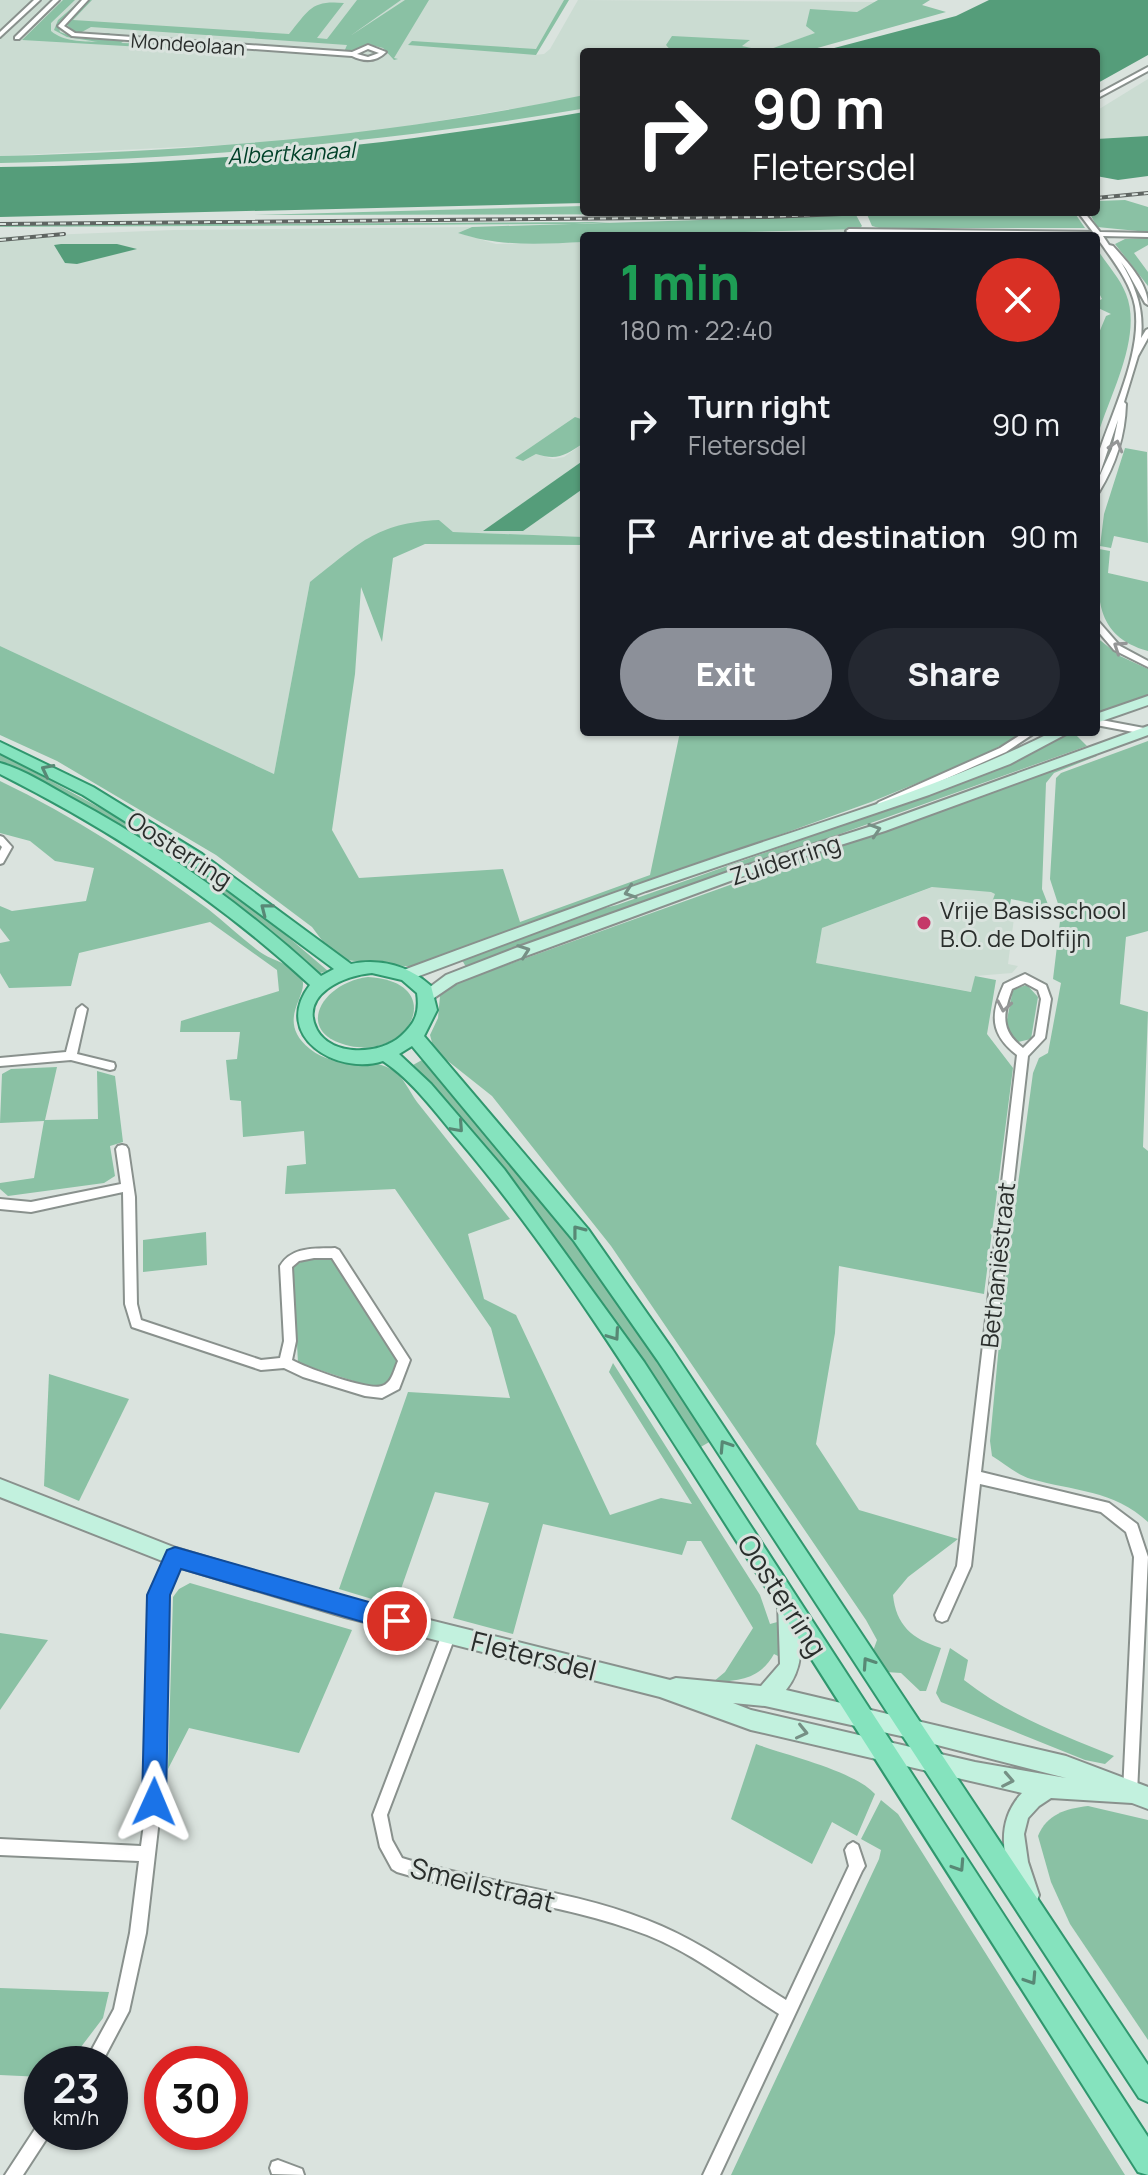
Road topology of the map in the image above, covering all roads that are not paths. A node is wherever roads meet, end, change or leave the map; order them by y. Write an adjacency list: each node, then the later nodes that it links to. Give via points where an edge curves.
1 (37, 0): 4 (street)
2 (56, 0): 5 (street)
3 (85, 0): 6 (street, Mondeolaan, via 61,26 69,33)
4 (0, 35)
5 (17, 38)
6 (353, 54): 7 (street); 7 (street, via 372,47 382,50)
7 (378, 57): 8 (street)
8 (393, 62)
9 (1148, 69): 10 (street)
10 (1100, 95)
11 (849, 231): 12 (street)
12 (1028, 232)
13 (1148, 235): 14 (street)
14 (1100, 236)
15 (1100, 238): 17 (street, via 1129,268)
16 (1100, 240): 18 (street)
17 (1148, 303): 18 (street)
18 (1138, 309): 19 (street); 21 (street)
19 (1148, 314)
20 (1148, 331): 21 (street)
21 (1133, 362): 22 (street)
22 (1122, 399): 23 (street); 24 (street, one-way to 22, via 1123,423)
23 (1100, 462)
24 (1100, 483)
25 (1100, 629): 26 (street, one-way to 25, via 1117,648)
26 (1147, 663)
27 (1148, 700): 28 (main road)
28 (1100, 719)
29 (1100, 722): 30 (street)
30 (1146, 730): 41 (main road, Zuiderring, one-way to 30, via 451,979 518,953)
31 (1025, 736): 35 (street)
32 (1055, 736): 35 (main road, Zuiderring, via 1005,761)
33 (0, 747): 38 (main road, Oosterring, one-way to 33, via 196,858 88,791)
34 (0, 768): 40 (main road, Oosterring, via 178,871)
35 (882, 804): 39 (main road, Zuiderring, one-way to 39)
36 (0, 839): 37 (street, via 7,847)
37 (0, 861)
38 (347, 970): 39 (main road, via 384,968); 40 (main road)
39 (406, 975): 41 (main road)
40 (320, 985): 44 (main road, via 305,1012 315,1039 345,1055)
41 (426, 996): 43 (main road, via 429,1013)
42 (82, 1009): 46 (street)
43 (415, 1037): 44 (main road); 62 (main road, Oosterring, one-way to 43, via 581,1235)
44 (385, 1054): 56 (main road, Oosterring, one-way to 56, via 404,1066 471,1141 552,1247)
45 (1023, 1054): 45 (street, Bethaniëstraat, one-way to 45, via 1040,1038 1046,999 1026,973 1008,987 1000,1030 1004,1041); 53 (street, Bethaniëstraat)
46 (71, 1056): 47 (street); 48 (street)
47 (0, 1062)
48 (110, 1066)
49 (122, 1149): 50 (street)
50 (127, 1187): 51 (street, via 31,1207); 52 (street, via 136,1323 261,1365)
51 (0, 1204)
52 (285, 1363): 52 (street, via 375,1393 387,1391 401,1377 401,1353 335,1253 300,1255 286,1266 290,1341)
53 (976, 1477): 57 (street, Bethaniëstraat, via 964,1566); 66 (street, via 1104,1507 1132,1528 1141,1557)
54 (0, 1488): 55 (main road, Fletersdel)
55 (175, 1557): 58 (main road, Fletersdel); 69 (street, via 158,1595 154,1802)
56 (788, 1602): 60 (main road, via 792,1666); 61 (main road, Oosterring)
57 (942, 1615)
58 (449, 1634): 59 (main road, Fletersdel); 71 (street, Smeilstraat, via 380,1815 385,1842 397,1864 649,1928)
59 (660, 1687): 60 (main road, Fletersdel); 63 (main road, Fletersdel, one-way to 63, via 751,1720)
60 (765, 1696): 61 (main road, Fletersdel)
61 (863, 1719): 62 (main road, Fletersdel); 63 (main road, Oosterring)
62 (910, 1728): 64 (main road, Oosterring); 66 (main road, Fletersdel, via 1066,1767)
63 (887, 1753): 64 (main road, Fletersdel); 75 (main road, Oosterring, one-way to 75)
64 (932, 1762): 65 (main road, Fletersdel, one-way to 65); 70 (main road, Oosterring)
65 (1048, 1787): 66 (main road, Fletersdel); 70 (main road, via 1012,1824 1011,1838)
66 (1139, 1796)
67 (0, 1847): 69 (street)
68 (853, 1850): 71 (street, via 857,1866)
69 (147, 1854): 72 (street, via 138,1933 121,2011)
70 (1036, 1919): 73 (main road, Oosterring)
71 (789, 2011): 79 (street)
72 (102, 2046)
73 (1148, 2089)
74 (30, 2150): 77 (street)
75 (1148, 2162)
76 (278, 2168): 78 (street)
77 (13, 2175)
78 (296, 2175)
79 (711, 2175)

